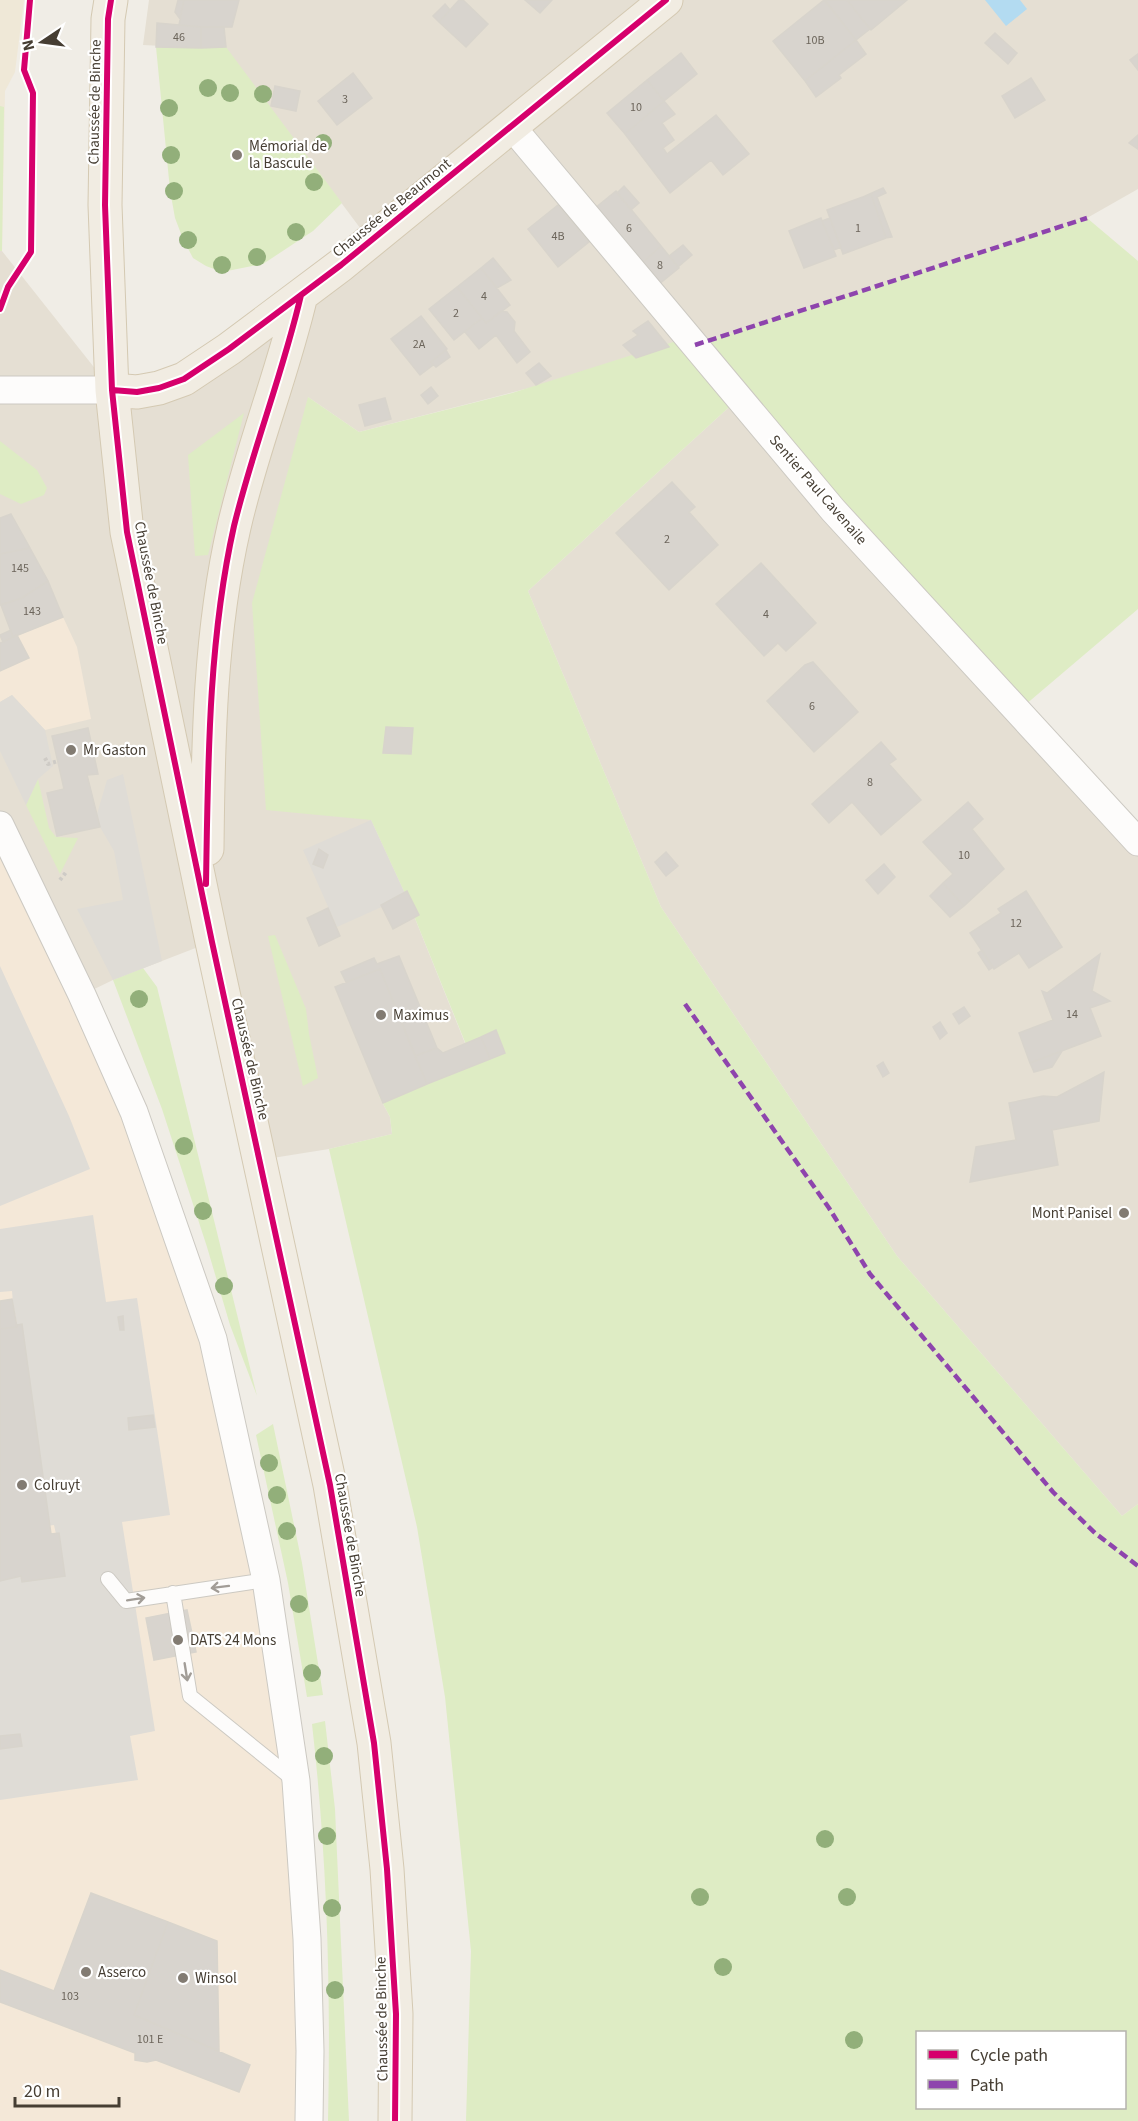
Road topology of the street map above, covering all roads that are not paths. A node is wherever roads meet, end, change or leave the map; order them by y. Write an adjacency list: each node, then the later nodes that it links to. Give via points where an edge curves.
1 (111, 0): 6 (main road, Chaussée de Binche, via 105,205)
2 (666, 0): 3 (main road, Chaussée de Beaumont)
3 (512, 127): 4 (main road, Chaussée de Beaumont); 8 (street, Sentier Paul Cavenaile, via 832,510)
4 (301, 295): 6 (main road, Chaussée de Beaumont, via 184,380 137,392); 9 (main road, via 244,489 228,560 216,642 208,754)
5 (0, 390): 6 (street)
6 (112, 390): 9 (main road, Chaussée de Binche, via 127,532)
7 (0, 825): 11 (street, via 134,1112 213,1339)
8 (1138, 842)
9 (206, 914): 15 (main road, Chaussée de Binche, via 330,1485 374,1743 395,1992)
10 (108, 1579): 12 (lane, one-way to 12, via 126,1601)
11 (266, 1580): 12 (lane, one-way to 12); 13 (street)
12 (173, 1593): 13 (lane, one-way to 13, via 190,1695)
13 (296, 1781): 14 (street, via 307,1939)
14 (309, 2121)
15 (395, 2121)

